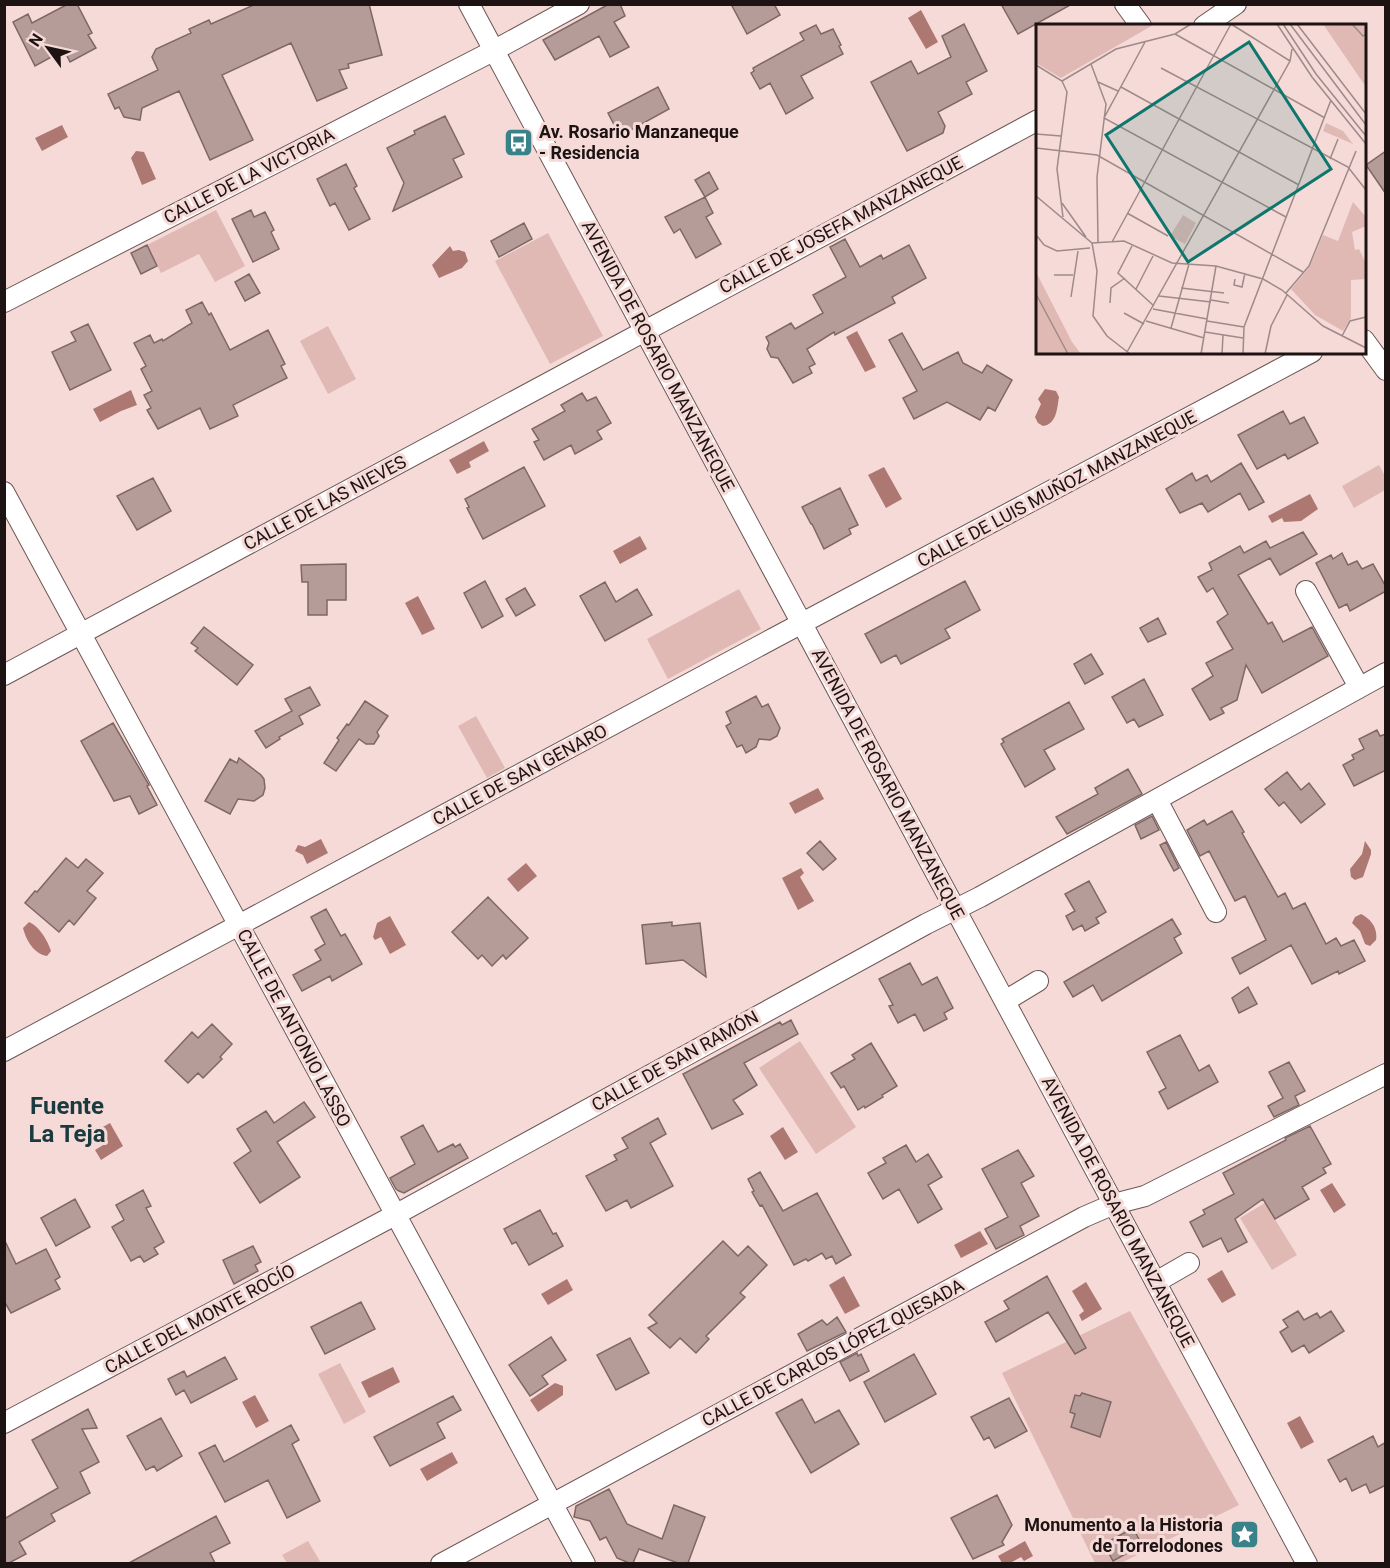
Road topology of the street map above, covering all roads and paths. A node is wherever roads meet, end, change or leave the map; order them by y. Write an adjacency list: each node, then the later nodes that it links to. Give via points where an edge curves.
1 (469, 4): 7 (street, AVENIDA DE ROSARIO MANZANEQUE)
2 (579, 4): 7 (street, CALLE DE LA VICTORIA)
3 (1125, 4): 5 (street)
4 (1236, 4): 6 (street)
5 (1140, 24)
6 (1207, 24)
7 (493, 51): 9 (street, CALLE DE LA VICTORIA); 10 (street, AVENIDA DE ROSARIO MANZANEQUE)
8 (1036, 121): 10 (street, CALLE DE JOSEFA MANZANEQUE)
9 (4, 302)
10 (644, 330): 16 (street, AVENIDA DE ROSARIO MANZANEQUE); 17 (street, CALLE DE LAS NIEVES)
11 (1366, 341): 13 (street)
12 (1308, 354): 16 (street, CALLE DE LUIS MUÑOZ MANZANEQUE)
13 (1386, 370)
14 (4, 492): 17 (street, CALLE DE ANTONIO LASSO)
15 (1306, 591): 20 (street)
16 (802, 625): 22 (street, AVENIDA DE ROSARIO MANZANEQUE); 24 (street, CALLE DE SAN GENARO)
17 (81, 634): 19 (street, CALLE DE LAS NIEVES); 24 (street, CALLE DE ANTONIO LASSO)
18 (1386, 673): 20 (street, CALLE DE SAN RAMÓN)
19 (4, 675)
20 (1359, 687): 21 (street, CALLE DE SAN RAMÓN)
21 (1156, 800): 22 (street, CALLE DE SAN RAMÓN); 23 (street)
22 (955, 910): 26 (street, AVENIDA DE ROSARIO MANZANEQUE); 30 (street, CALLE DE SAN RAMÓN)
23 (1216, 912)
24 (239, 926): 27 (street, CALLE DE SAN GENARO); 30 (street, CALLE DE ANTONIO LASSO)
25 (1038, 981): 26 (street)
26 (1005, 1002): 29 (street, AVENIDA DE ROSARIO MANZANEQUE)
27 (4, 1051)
28 (1386, 1074): 29 (street, CALLE DE CARLOS LÓPEZ QUESADA, via 1145,1196)
29 (1114, 1204): 32 (street, AVENIDA DE ROSARIO MANZANEQUE); 34 (street, CALLE DE CARLOS LÓPEZ QUESADA)
30 (395, 1215): 33 (street, CALLE DEL MONTE ROCÍO); 34 (street, CALLE DE ANTONIO LASSO)
31 (1188, 1263): 32 (street)
32 (1156, 1282): 37 (street, AVENIDA DE ROSARIO MANZANEQUE)
33 (4, 1423)
34 (553, 1504): 35 (street, CALLE DE CARLOS LÓPEZ QUESADA); 36 (street, CALLE DE ANTONIO LASSO)
35 (441, 1563)
36 (585, 1563)
37 (1307, 1563)

